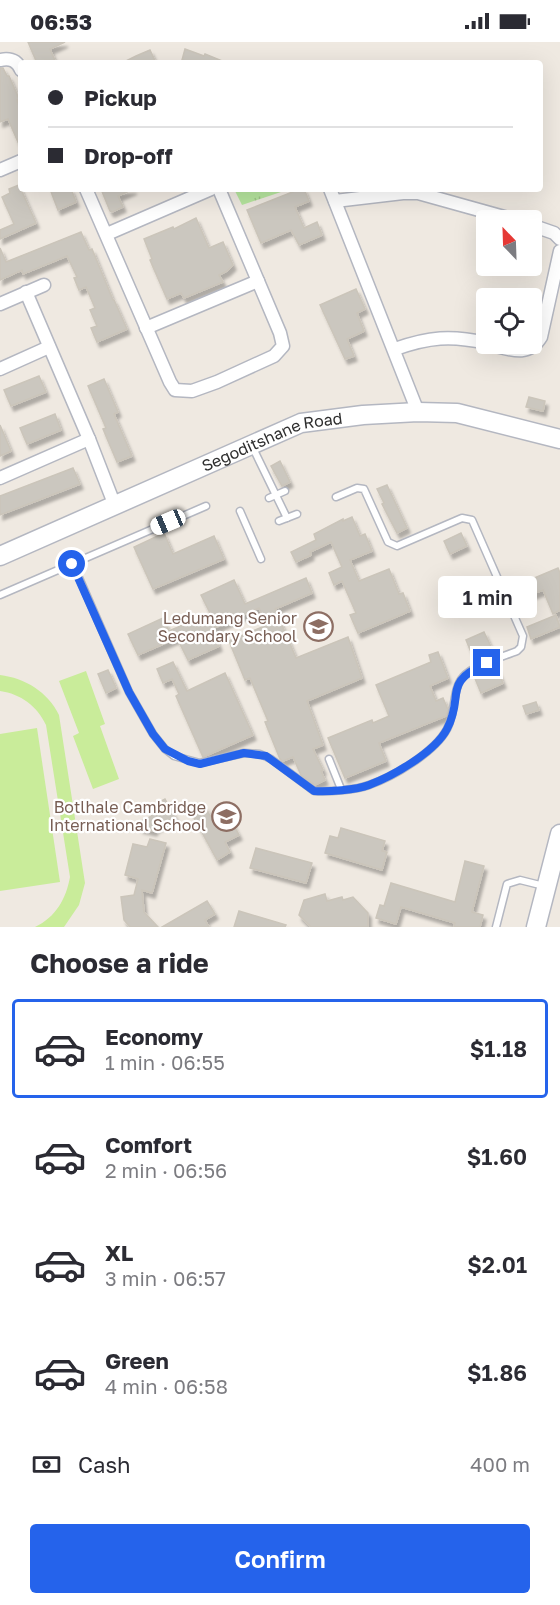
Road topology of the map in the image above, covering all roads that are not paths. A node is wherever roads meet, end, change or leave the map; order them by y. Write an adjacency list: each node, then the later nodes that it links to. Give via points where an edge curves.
1 (0, 60): 2 (street)
2 (18, 63)
3 (18, 162): 4 (street)
4 (0, 170)
5 (87, 192): 12 (street)
6 (204, 192): 12 (street)
7 (220, 192): 15 (street)
8 (331, 192): 9 (street)
9 (335, 201): 10 (street, via 418,193); 23 (street)
10 (479, 210)
11 (542, 229): 13 (street)
12 (107, 234): 19 (street)
13 (560, 239)
14 (560, 251): 20 (street)
15 (258, 280): 19 (street); 19 (street, via 280,333 281,350 217,382 192,391 175,390)
16 (44, 285): 17 (street)
17 (26, 292): 18 (street); 22 (street)
18 (0, 304)
19 (146, 328)
20 (542, 328)
21 (476, 341): 23 (street, via 431,339)
22 (49, 347): 24 (street); 26 (street)
23 (395, 349): 25 (street)
24 (0, 369)
25 (418, 412): 27 (street, Segoditshane Road, via 469,414); 28 (street, Segoditshane Road, via 301,423)
26 (88, 439): 29 (street); 34 (street)
27 (560, 439)
28 (252, 445): 31 (lane); 34 (street, Segoditshane Road)
29 (0, 478)
30 (285, 491): 31 (lane)
31 (277, 495): 33 (lane); 38 (lane)
32 (336, 497): 45 (lane, via 364,489 388,542 397,546 462,518 472,520 523,636 517,651 462,678 447,729 427,753 367,786)
33 (269, 498)
34 (115, 506): 40 (street, Segoditshane Road)
35 (206, 506): 42 (lane)
36 (240, 511): 41 (lane)
37 (297, 514): 38 (lane)
38 (287, 518): 39 (lane)
39 (279, 521)
40 (0, 556)
41 (261, 559)
42 (72, 564): 43 (lane); 45 (lane, via 129,692 165,749 200,764 244,753 260,754 314,791)
43 (0, 595)
44 (329, 759): 45 (lane)
45 (342, 789)
46 (560, 834): 47 (street)
47 (546, 887): 48 (lane, via 520,880 507,884); 49 (street)
48 (495, 927)
49 (536, 927)

